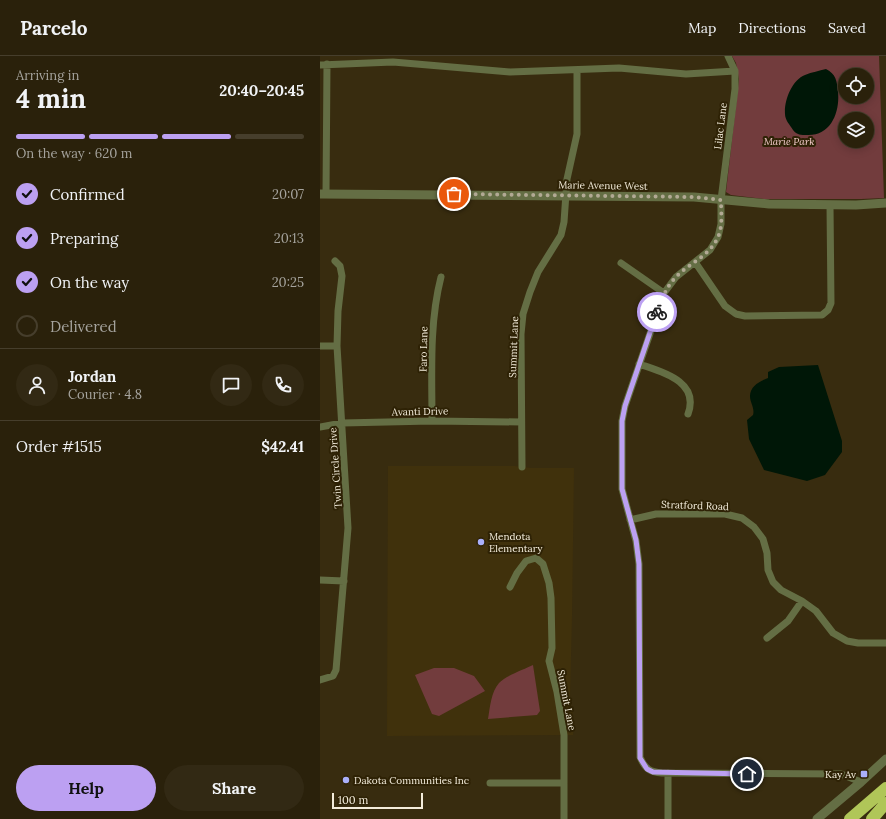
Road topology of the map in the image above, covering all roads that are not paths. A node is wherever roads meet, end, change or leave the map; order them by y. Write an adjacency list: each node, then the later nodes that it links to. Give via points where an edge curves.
1 (728, 56): 4 (street, Lilac Lane)
2 (323, 65): 3 (street, via 393,62 510,72); 5 (street)
3 (578, 70): 4 (street, via 619,68 686,74); 6 (street, Summit Lane, via 577,134)
4 (735, 71): 7 (street, Lilac Lane)
5 (323, 194): 6 (street, Marie Avenue West)
6 (566, 195): 7 (street, Marie Avenue West, via 694,197); 21 (street, Summit Lane, via 561,235 538,272 523,314)
7 (721, 200): 9 (street, Marie Avenue West); 11 (street, Lilac Lane, via 718,237 710,250)
8 (886, 203): 9 (street, Marie Avenue West)
9 (830, 206): 11 (street, via 831,303 822,315 736,314 725,306)
10 (335, 261): 16 (street, Twin Circle Drive, via 340,266 342,276)
11 (695, 262): 14 (street, Lilac Lane, via 676,276)
12 (621, 263): 14 (street)
13 (441, 277): 19 (street, Faro Lane, via 432,325)
14 (664, 293): 17 (street, Lilac Lane)
15 (320, 346): 16 (street)
16 (337, 346): 20 (street, Twin Circle Drive)
17 (639, 364): 18 (street, via 669,374 682,383 689,393 691,406); 24 (street, Lilac Lane, via 622,421 622,489)
18 (688, 414)
19 (432, 421): 20 (street, Avanti Drive); 21 (street, Avanti Drive)
20 (342, 422): 22 (street, Avanti Drive); 26 (street, Twin Circle Drive, via 348,528)
21 (522, 422): 23 (street, Summit Lane)
22 (320, 427)
23 (522, 468)
24 (630, 520): 28 (street, Stratford Road, via 656,514 725,514 742,518 754,527 763,539 768,570 773,582 781,590); 33 (street, Lilac Lane, via 639,564 640,758 647,769)
25 (320, 580): 26 (street)
26 (344, 581): 31 (street, Twin Circle Drive, via 336,670 333,676)
27 (510, 587): 36 (street, Summit Lane, via 526,561 536,558 543,564 552,598 552,648 549,661 558,692 564,734)
28 (802, 601): 29 (street, via 788,621); 30 (street, Stratford Road, via 816,611 833,633 847,641)
29 (767, 638)
30 (886, 643)
31 (320, 680)
32 (886, 759): 34 (street)
33 (668, 773): 34 (street, Lilac Lane, via 841,774); 40 (street)
34 (861, 782): 41 (street)
35 (490, 783): 36 (street)
36 (564, 783): 39 (street, Summit Lane)
37 (886, 788): 42 (highway)
38 (886, 803): 43 (highway)
39 (564, 819)
40 (668, 819)
41 (816, 819)
42 (850, 819)
43 (872, 819)

